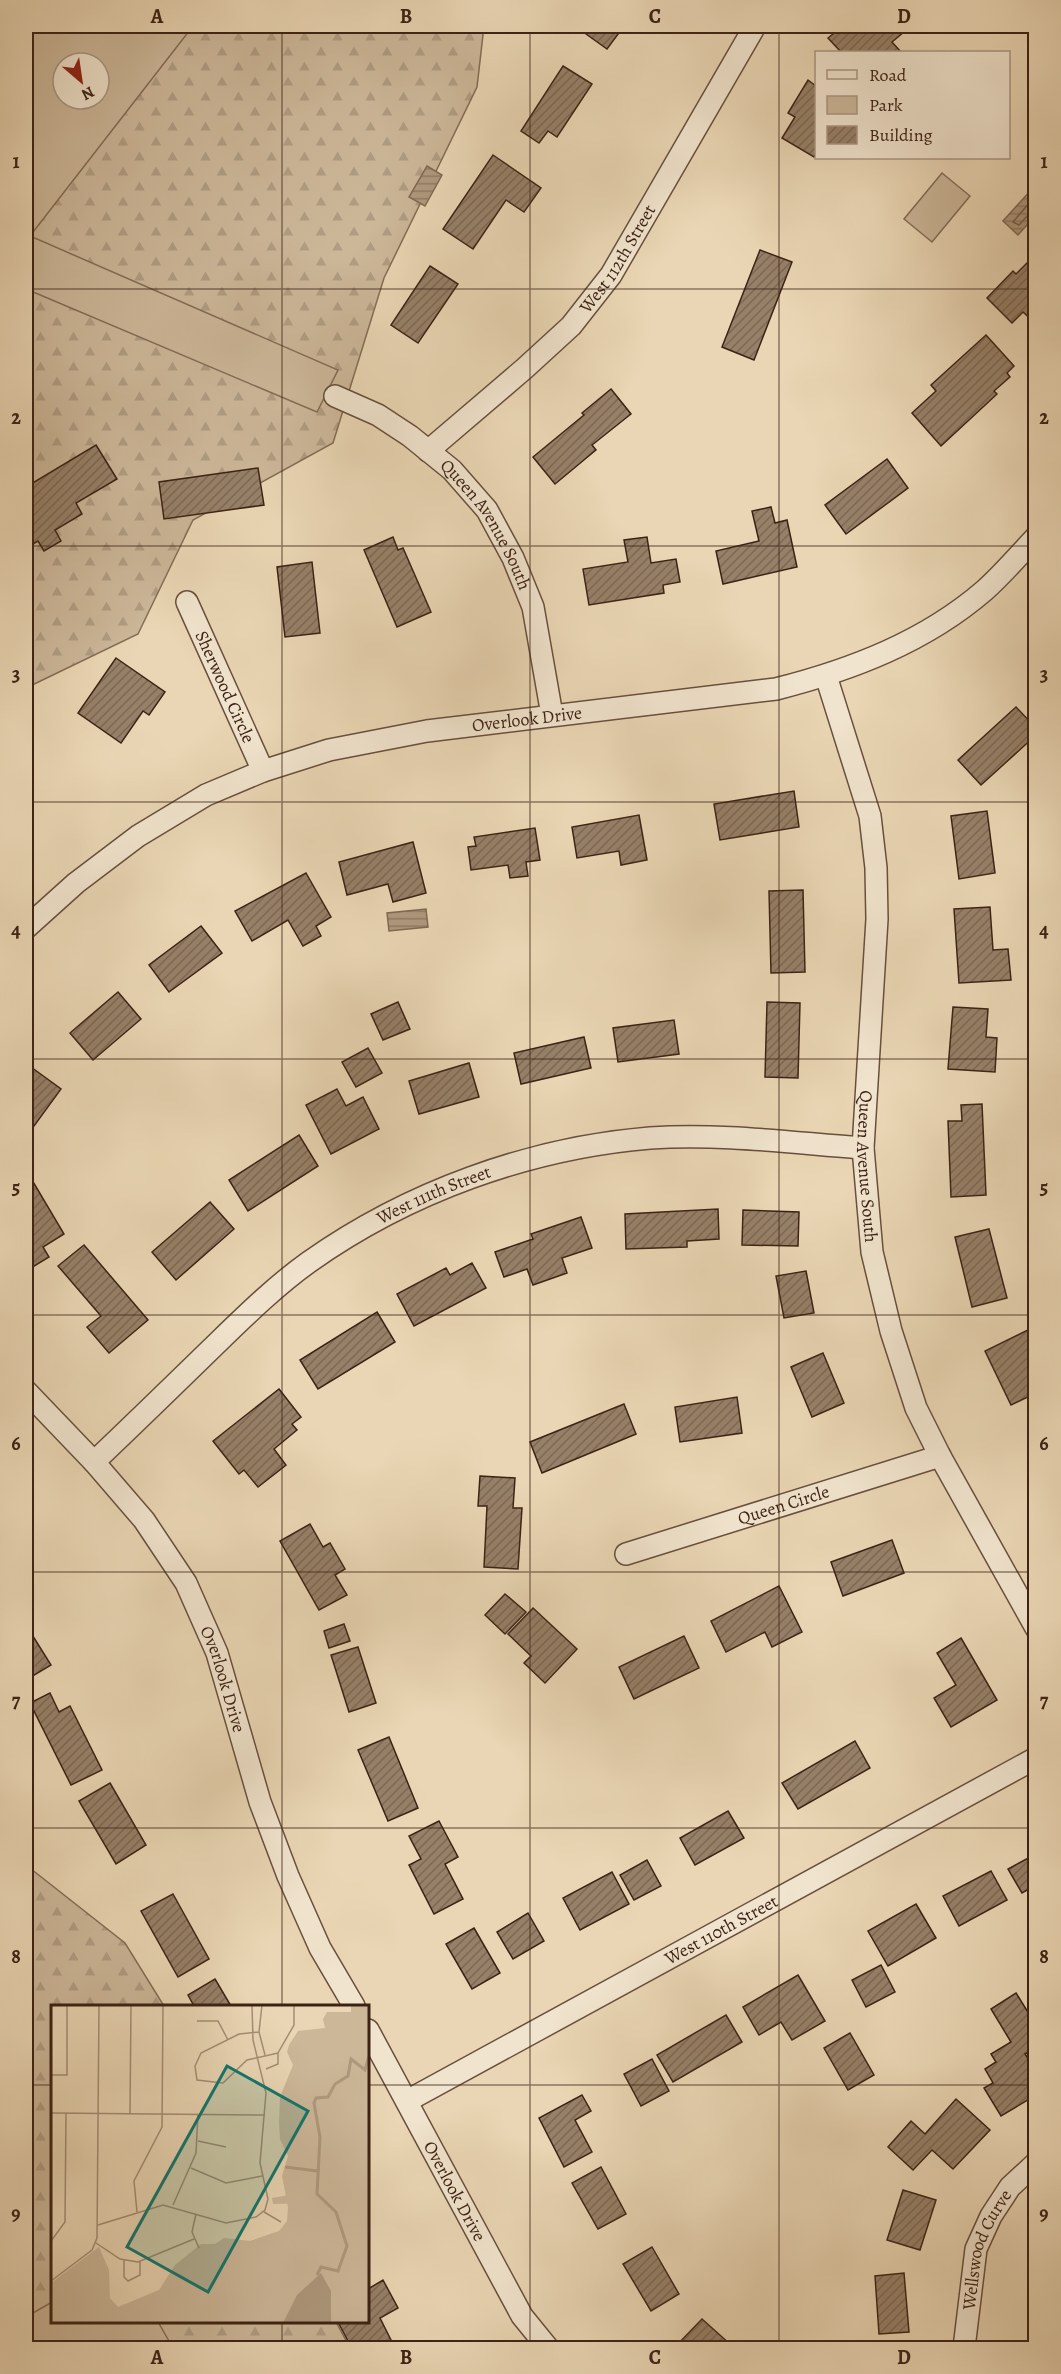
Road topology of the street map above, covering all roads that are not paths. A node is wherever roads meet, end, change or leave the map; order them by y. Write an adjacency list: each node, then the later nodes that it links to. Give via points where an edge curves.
1 (755, 26): 3 (street, West 112th Street, via 611,275 571,326)
2 (335, 396): 3 (street, Queen Avenue South, via 378,415)
3 (428, 451): 7 (street, Queen Avenue South, via 452,470 486,510 513,558 533,607)
4 (1035, 537): 6 (street, Overlook Drive, via 985,590 932,628 874,658)
5 (187, 602): 8 (street, Sherwood Circle)
6 (825, 676): 7 (street, Overlook Drive, via 776,689); 10 (street, Queen Avenue South, via 870,816 876,868 877,919)
7 (552, 715): 8 (street, Overlook Drive, via 394,737 329,750)
8 (263, 771): 9 (street, Overlook Drive, via 206,795 138,836 76,883)
9 (26, 928)
10 (863, 1148): 12 (street, Queen Avenue South, via 873,1252 891,1331 916,1408); 13 (street, West 111th Street, via 726,1137 651,1138 573,1149 498,1168 427,1195 366,1225 308,1262 255,1306)
11 (26, 1391): 13 (street, Overlook Drive)
12 (940, 1456): 14 (street, Queen Circle); 15 (street, Queen Avenue South)
13 (94, 1462): 17 (street, Overlook Drive, via 144,1520 186,1583 217,1653 260,1802 288,1876 320,1948)
14 (626, 1554)
15 (1035, 1628)
16 (1035, 1758): 19 (street, West 110th Street)
17 (353, 2005)
18 (369, 2032): 19 (street, Overlook Drive)
19 (407, 2102): 21 (street, Overlook Drive, via 522,2316)
20 (1035, 2163): 22 (street, Wellswood Curve, via 1010,2187 976,2249)
21 (548, 2349)
22 (964, 2349)

